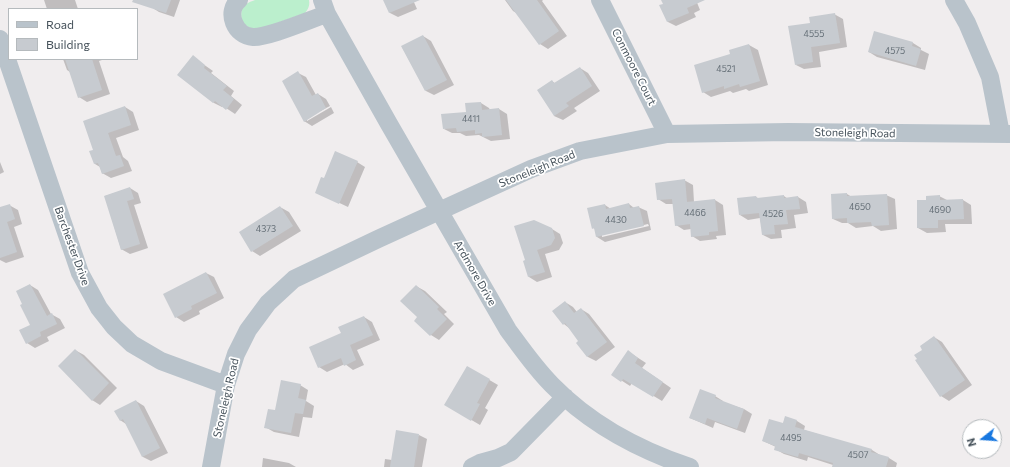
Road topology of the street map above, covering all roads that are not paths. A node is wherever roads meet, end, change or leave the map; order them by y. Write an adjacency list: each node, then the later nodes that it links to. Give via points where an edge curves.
1 (239, 0): 4 (street, Ardmore Drive, via 235,3 232,15 236,27 243,34 253,37 266,35)
2 (600, 0): 6 (street, Conmoore Court)
3 (954, 0): 7 (street, via 967,23 990,77)
4 (325, 7): 8 (street, Ardmore Drive)
5 (0, 39): 9 (street, Barchester Drive, via 80,273 99,308 132,344 161,362)
6 (667, 134): 7 (street, Stoneleigh Road); 8 (street, Stoneleigh Road, via 580,151)
7 (1005, 134)
8 (440, 211): 9 (street, Stoneleigh Road, via 294,279 268,303 248,330 236,354); 10 (street, Ardmore Drive, via 508,330 537,369)
9 (226, 385): 12 (street, Stoneleigh Road)
10 (565, 397): 11 (street); 14 (street, Ardmore Drive, via 601,426 623,439)
11 (510, 460): 13 (street, via 498,458 480,462)
12 (211, 467)
13 (472, 467)
14 (690, 467)

